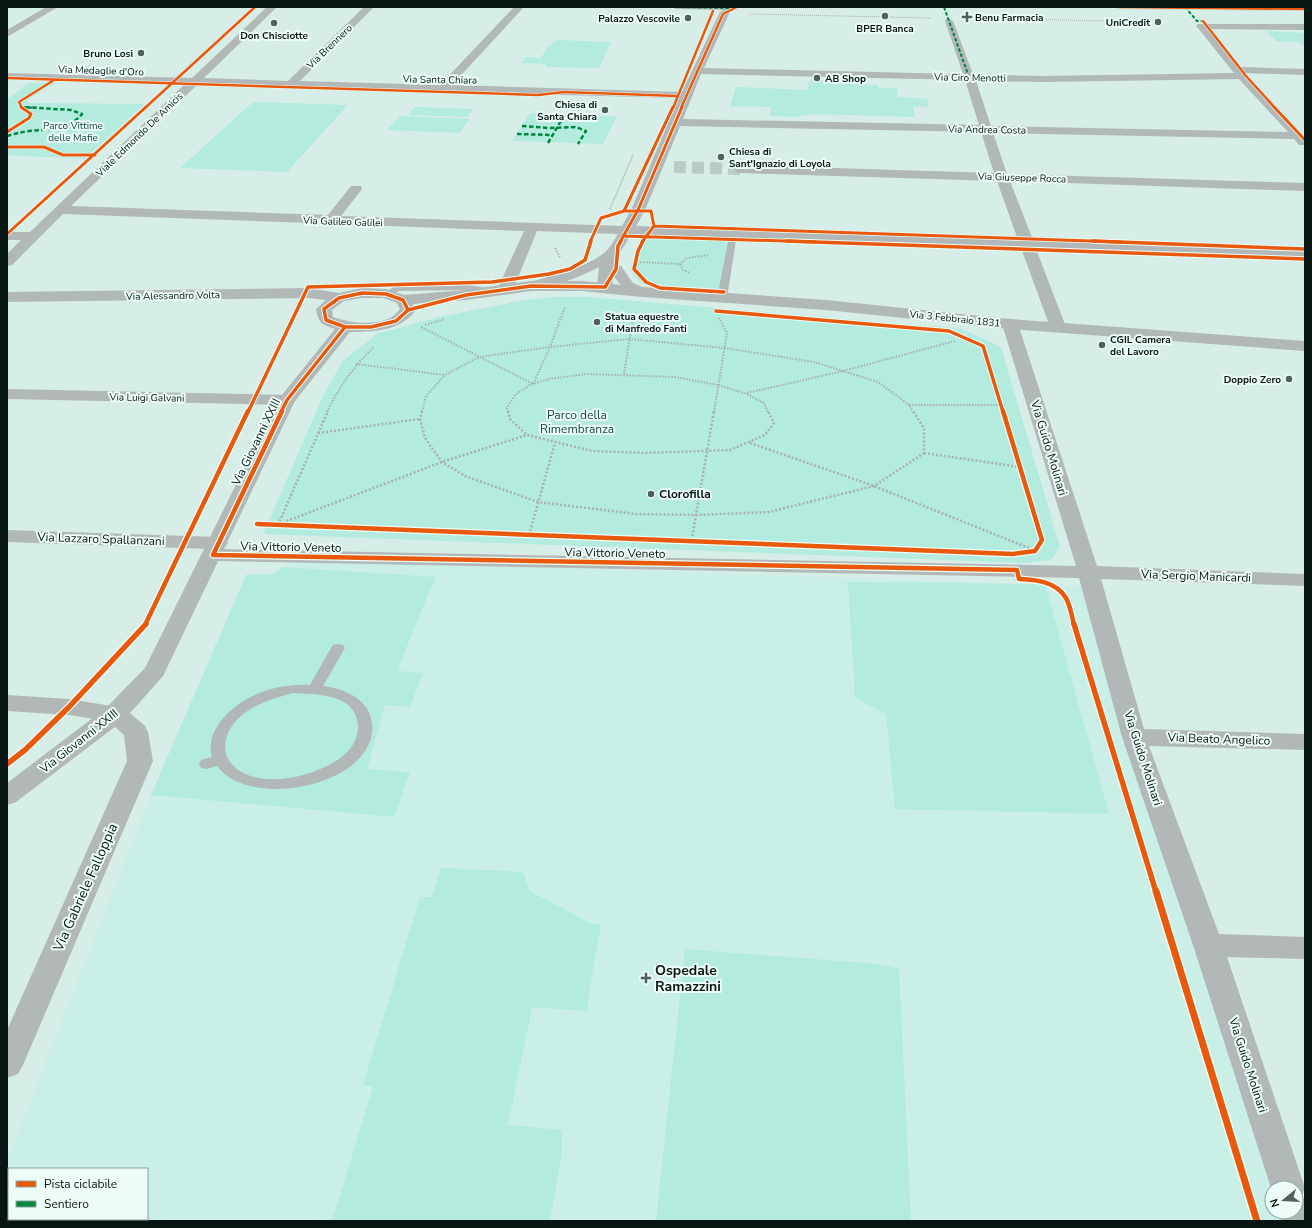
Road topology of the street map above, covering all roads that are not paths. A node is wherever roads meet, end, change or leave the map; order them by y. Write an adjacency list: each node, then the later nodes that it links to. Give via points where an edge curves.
1 (53, 7): 15 (street)
2 (272, 7): 21 (street, Viale Edmondo De Amicis)
3 (369, 7): 22 (street, Via Brennero)
4 (519, 7): 23 (street)
5 (676, 7): 6 (street)
6 (709, 7): 11 (street, via 713,8 713,11)
7 (944, 7): 20 (street)
8 (1119, 7): 9 (street)
9 (1186, 8): 10 (street); 13 (street)
10 (1261, 8): 12 (street)
11 (732, 9): 16 (street)
12 (1305, 9)
13 (1200, 22): 14 (street); 18 (street)
14 (1305, 27)
15 (7, 34)
16 (698, 71): 20 (street, Via Ciro Menotti); 24 (street)
17 (1305, 72): 18 (street, Via Ciro Menotti)
18 (1240, 73): 20 (street, Via Ciro Menotti, via 1042,79); 27 (street)
19 (7, 76): 21 (street, Via Medaglie d'Oro)
20 (969, 77): 26 (street)
21 (194, 82): 22 (street, Via Santa Chiara); 32 (street, Viale Edmondo De Amicis)
22 (290, 85): 23 (street, Via Santa Chiara)
23 (443, 88): 24 (street, Via Santa Chiara)
24 (686, 95): 25 (street)
25 (676, 122): 26 (street, Via Andrea Costa); 35 (street, via 662,167)
26 (985, 129): 27 (street, Via Andrea Costa); 29 (street)
27 (1300, 137)
28 (740, 169): 29 (street, Via Giuseppe Rocca)
29 (1002, 177): 30 (street, Via Giuseppe Rocca); 39 (street)
30 (1305, 187)
31 (356, 189): 33 (street)
32 (60, 210): 33 (street, Via Galileo Galilei); 38 (street, Viale Edmondo De Amicis)
33 (331, 220): 34 (street, Via Galileo Galilei)
34 (532, 228): 35 (street, Via Galileo Galilei); 45 (street)
35 (626, 231): 36 (street, Via Galileo Galilei); 41 (street)
36 (733, 234): 39 (street, Via Galileo Galilei); 50 (lane)
37 (7, 236): 38 (street)
38 (33, 236): 42 (street, Viale Edmondo De Amicis)
39 (1028, 244): 40 (street, Via Galileo Galilei); 54 (street)
40 (1305, 254)
41 (614, 257): 43 (street, via 577,273); 44 (street); 46 (street, via 628,286)
42 (7, 262)
43 (531, 286): 44 (street); 45 (street)
44 (605, 287): 46 (street, Via 3 Febbraio 1831)
45 (498, 291): 47 (lane, via 463,287 398,288); 51 (street)
46 (642, 292): 50 (street, Via 3 Febbraio 1831)
47 (386, 294): 49 (street, via 362,294); 51 (street)
48 (7, 297): 49 (street, Via Alessandro Volta, via 308,293)
49 (339, 298): 53 (street, via 324,309 326,320)
50 (722, 298): 52 (street, Via 3 Febbraio 1831, via 826,305)
51 (405, 305): 53 (street, via 396,321 371,327)
52 (1010, 324): 54 (street, Via 3 Febbraio 1831); 60 (street, Via Guido Molinari)
53 (344, 327): 57 (street, Via Giovanni XXIII)
54 (1058, 327): 55 (street, Via 3 Febbraio 1831)
55 (1305, 346)
56 (7, 394): 57 (street, Via Luigi Galvani)
57 (287, 400): 59 (street, Via Giovanni XXIII)
58 (7, 536): 59 (street, Via Lazzaro Spallanzani)
59 (216, 549): 60 (street, Via Vittorio Veneto, via 688,564); 65 (street, Via Giovanni XXIII, via 155,671)
60 (1088, 572): 61 (street, Via Sergio Manicardi); 66 (street, Via Guido Molinari)
61 (1305, 580)
62 (338, 648): 63 (lane)
63 (315, 689): 68 (lane, via 293,689 272,694 252,702 235,713 224,727 218,741); 68 (lane, via 336,693 354,702 364,715 366,731 360,748 344,763 322,776 296,783 270,784 246,780 228,770)
64 (7, 703): 65 (street, via 70,707)
65 (115, 714): 70 (street, Via Giovanni XXIII); 73 (street, Via Gabriele Falloppia, via 136,732 140,761)
66 (1134, 737): 67 (street, Via Beato Angelico); 71 (street, Via Guido Molinari)
67 (1305, 742)
68 (221, 759): 69 (lane)
69 (206, 764)
70 (7, 796)
71 (1208, 945): 72 (street); 74 (street, Via Guido Molinari)
72 (1305, 948)
73 (7, 1065)
74 (1285, 1180)

